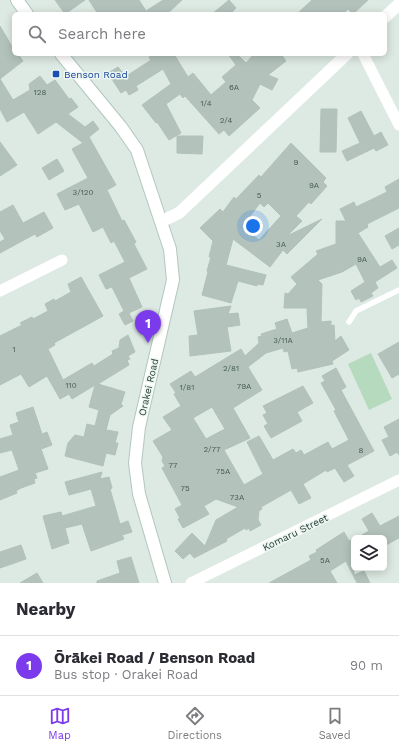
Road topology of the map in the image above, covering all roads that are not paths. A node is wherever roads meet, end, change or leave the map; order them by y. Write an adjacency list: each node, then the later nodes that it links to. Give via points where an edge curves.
1 (17, 0): 3 (main road)
2 (399, 4): 4 (main road)
3 (26, 12)
4 (387, 16)
5 (63, 56): 9 (main road, Orakei Road, via 137,150)
6 (345, 56): 9 (main road, via 179,213)
7 (364, 56): 8 (street)
8 (399, 125)
9 (162, 221): 15 (main road, Orakei Road, via 170,249 174,280 139,427 135,463 139,494)
10 (62, 260): 12 (street)
11 (399, 290): 13 (lane, via 356,311)
12 (0, 291)
13 (349, 322)
14 (399, 480): 16 (street, Komaru Street)
15 (165, 583)
16 (191, 583)

